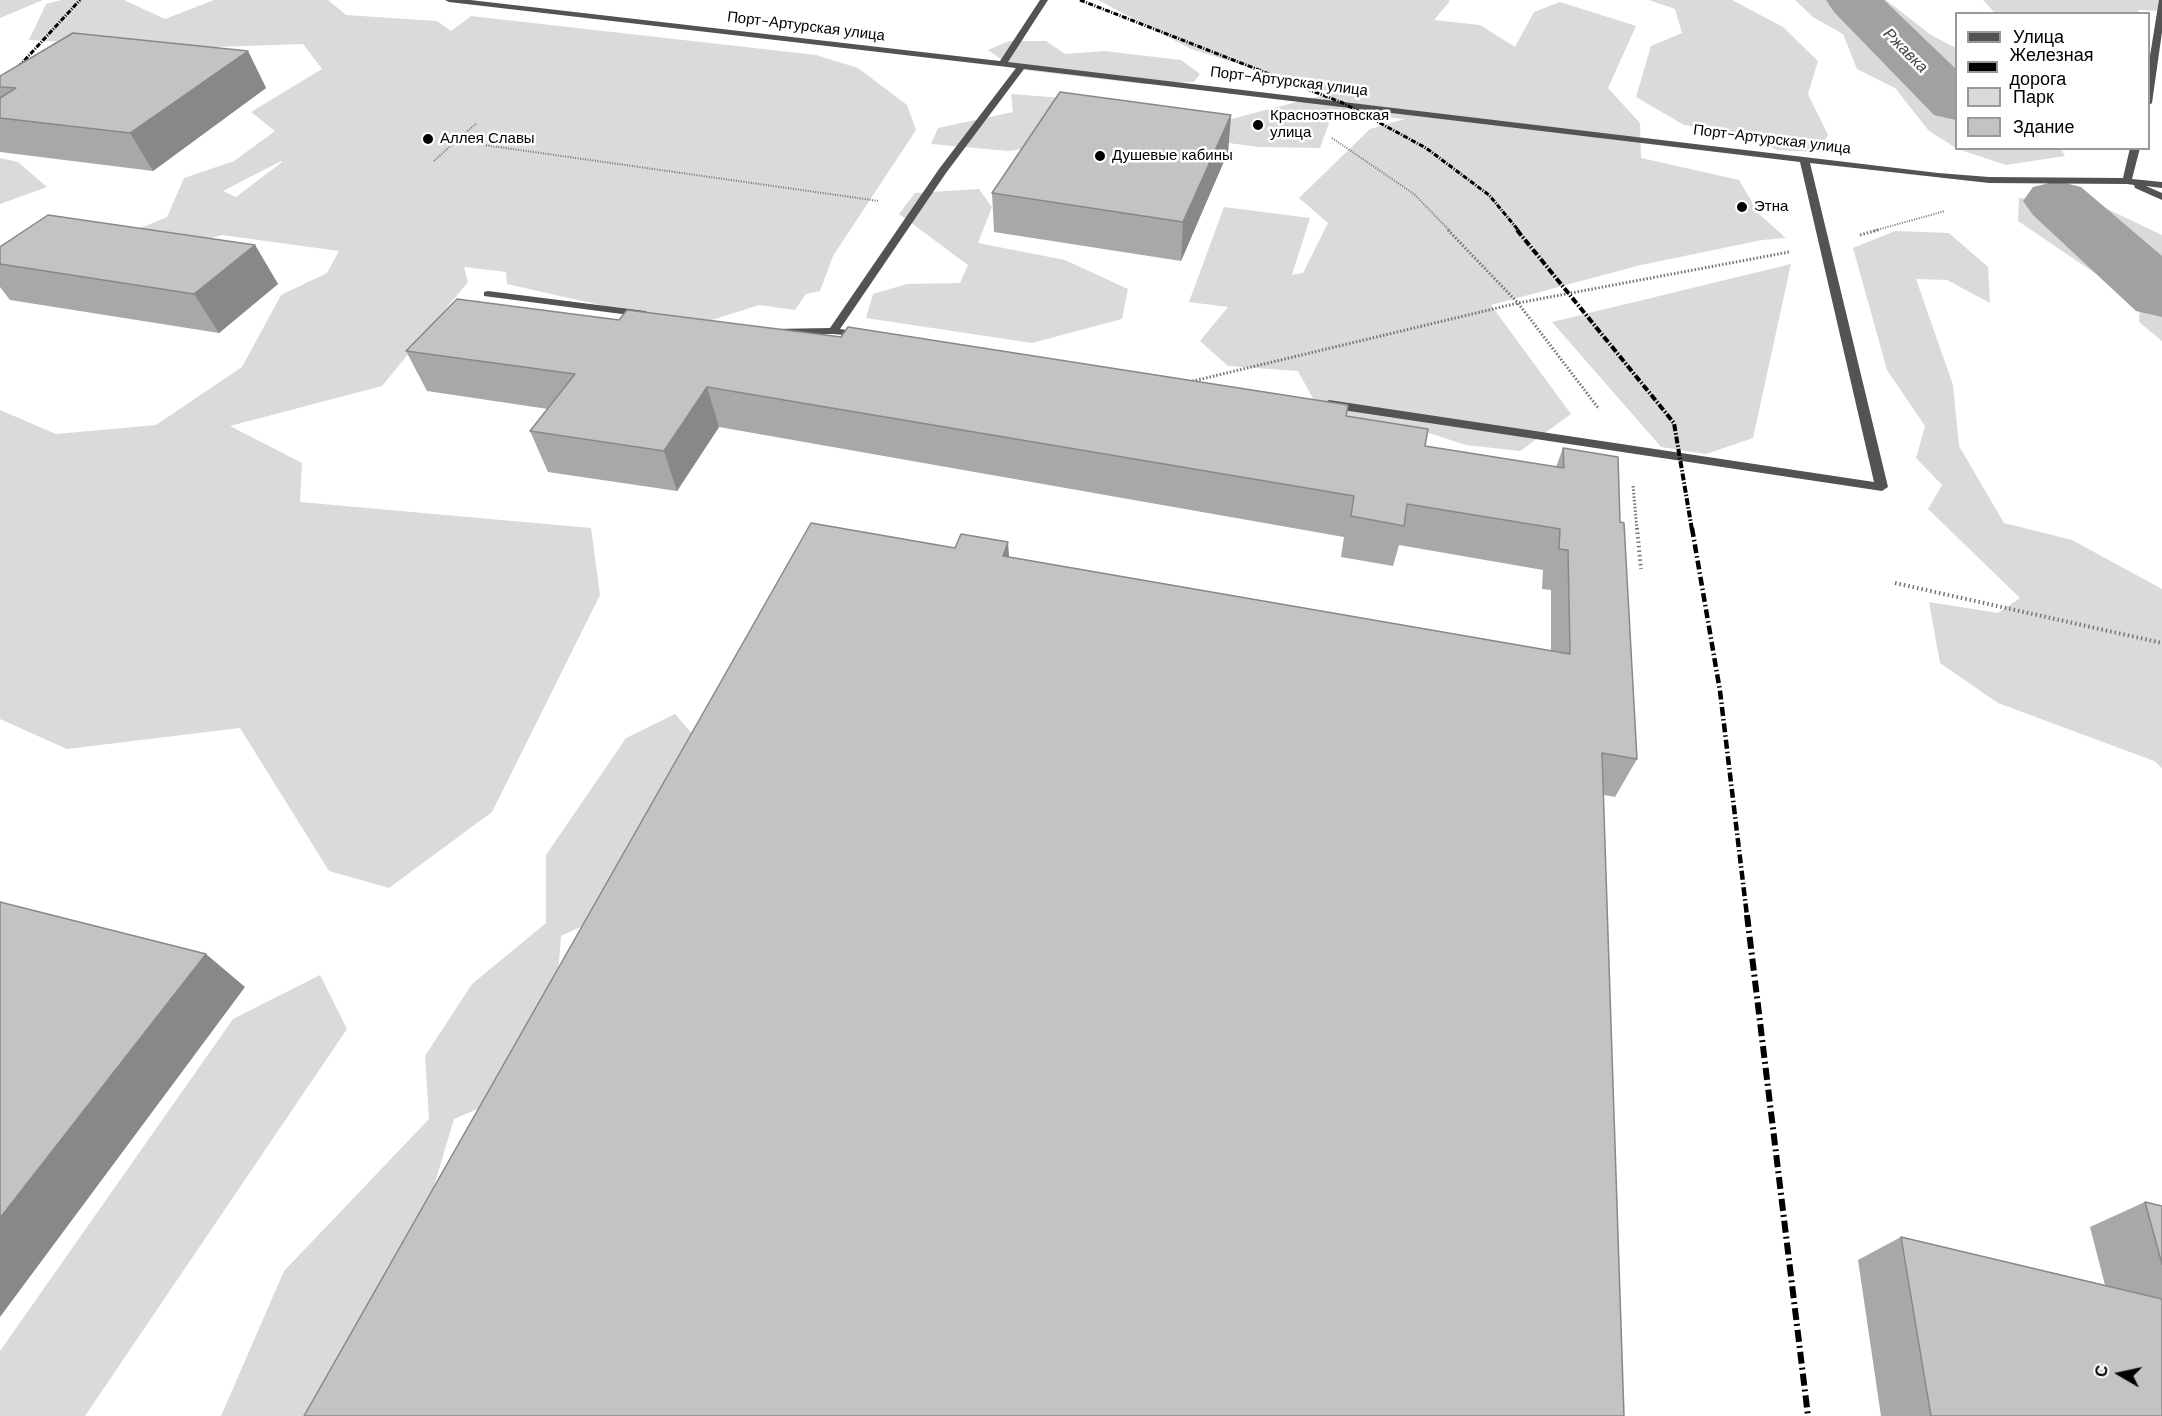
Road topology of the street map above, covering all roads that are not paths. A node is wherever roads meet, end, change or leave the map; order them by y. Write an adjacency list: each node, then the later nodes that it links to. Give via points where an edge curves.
1 (449, 0): 5 (street, Порт-Артурская улица)
2 (1044, 0): 5 (street)
3 (2162, 2): 4 (street)
4 (2161, 14): 8 (street)
5 (1002, 64): 6 (street, Порт-Артурская улица)
6 (1021, 67): 10 (street, Порт-Артурская улица); 17 (street, via 942,171)
7 (2162, 97): 8 (street)
8 (2150, 99)
9 (2135, 150): 11 (street)
10 (1804, 159): 11 (street, Порт-Артурская улица, via 1989,180); 19 (street, via 1882,487)
11 (2127, 182): 12 (street, Порт-Артурская улица); 13 (street)
12 (2162, 184)
13 (2162, 197)
14 (488, 294): 15 (street)
15 (653, 315)
16 (759, 329): 17 (street)
17 (833, 331): 18 (street)
18 (880, 338)
19 (1314, 402)

